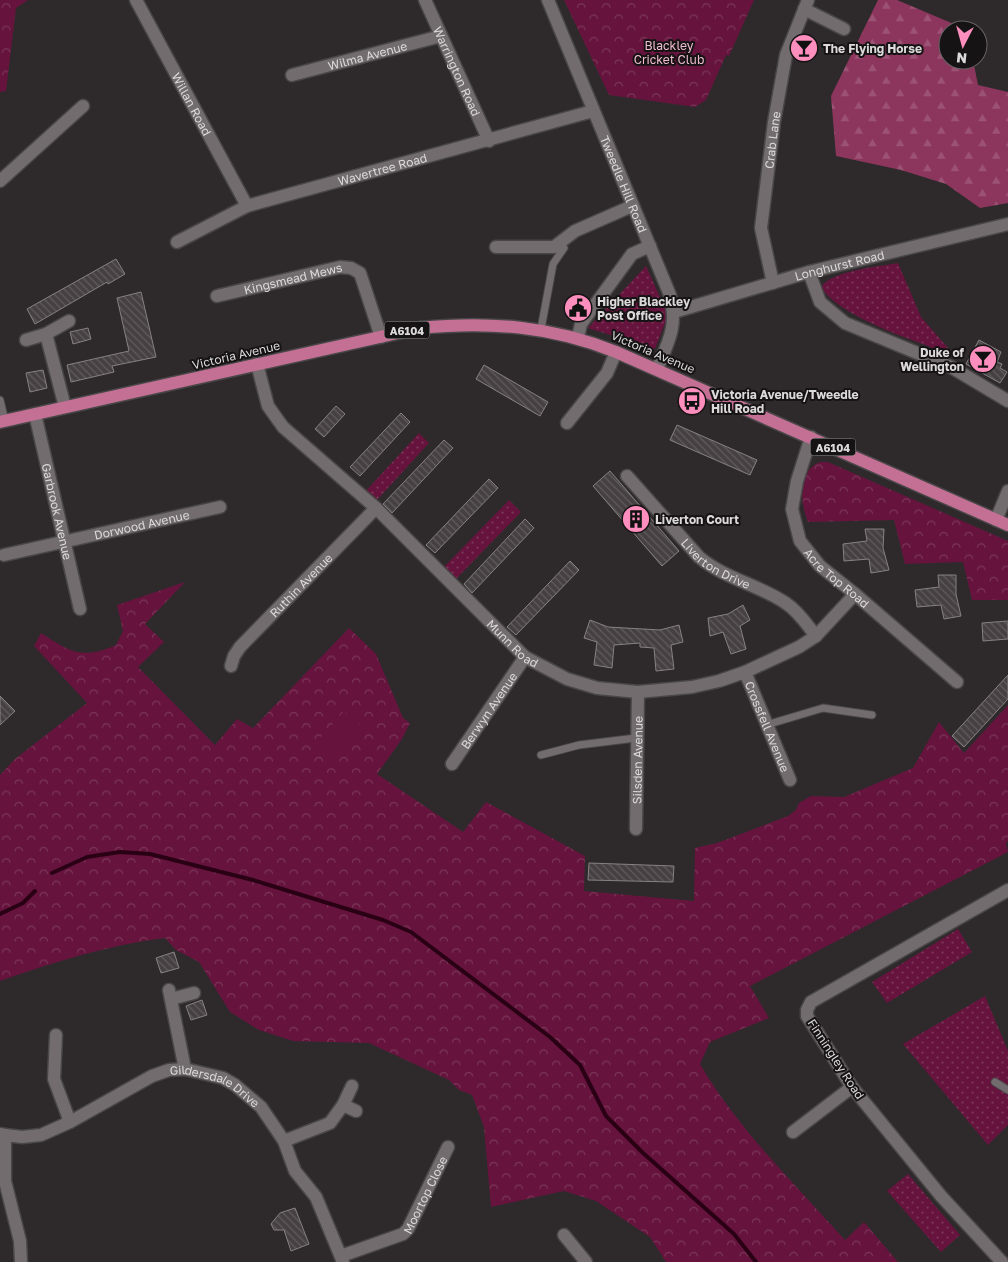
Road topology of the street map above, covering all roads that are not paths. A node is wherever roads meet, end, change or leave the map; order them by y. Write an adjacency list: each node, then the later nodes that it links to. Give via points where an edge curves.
1 (136, 0): 12 (street, Willan Road)
2 (425, 0): 6 (street, Warrington Road)
3 (548, 0): 9 (street, Tweedle Hill Road)
4 (806, 4): 5 (street); 20 (street, Crab Lane, via 786,55 775,116 762,228)
5 (844, 29)
6 (441, 36): 7 (street, Wilma Avenue); 10 (street, Warrington Road)
7 (292, 75)
8 (83, 106): 11 (street)
9 (593, 111): 10 (street, Wavertree Road); 13 (street, Tweedle Hill Road)
10 (489, 141): 12 (street, Wavertree Road)
11 (0, 181)
12 (247, 206): 15 (street, Wavertree Road)
13 (632, 206): 16 (street, via 575,231); 17 (street, Tweedle Hill Road)
14 (1008, 224): 19 (street, Longhurst Road)
15 (177, 242)
16 (559, 243): 18 (street, via 554,247); 24 (lane, via 564,248 553,264)
17 (650, 246): 22 (street, Tweedle Hill Road); 27 (street, via 632,254 581,324)
18 (496, 247)
19 (809, 272): 20 (street, Longhurst Road); 33 (street, via 820,302 845,323 951,367)
20 (773, 283): 22 (street, Longhurst Road)
21 (217, 296): 26 (street, Kingsmead Mews, via 351,268 360,273)
22 (674, 312): 31 (street, Tweedle Hill Road, via 673,330)
23 (69, 321): 25 (street)
24 (541, 329): 26 (main road, Victoria Avenue / A6104, via 470,324 420,328); 27 (main road, Victoria Avenue / A6104)
25 (46, 334): 28 (street); 34 (street)
26 (381, 337): 30 (main road, Victoria Avenue / A6104)
27 (578, 337): 29 (main road, Victoria Avenue / A6104)
28 (26, 340)
29 (616, 352): 31 (main road, Victoria Avenue / A6104); 37 (street, via 607,373)
30 (257, 364): 34 (main road, Victoria Avenue / A6104); 42 (street, Munn Road, via 268,406 283,427)
31 (657, 369): 38 (main road, Victoria Avenue / A6104)
32 (0, 400): 36 (lane)
33 (1008, 401)
34 (65, 407): 35 (main road, Victoria Avenue / A6104)
35 (35, 414): 36 (main road, Victoria Avenue / A6104); 44 (street, Garbrook Avenue)
36 (2, 421)
37 (567, 423)
38 (811, 437): 43 (main road, Victoria Avenue / A6104); 46 (street, Acre Top Road, via 797,480 792,509 794,526 800,541 820,566)
39 (627, 476): 48 (street, Liverton Drive, via 699,557 710,566 787,604)
40 (1008, 491): 43 (street)
41 (220, 507): 44 (street, Dorwood Avenue)
42 (376, 508): 49 (street, Munn Road); 50 (street, Ruthin Avenue, via 240,647)
43 (1002, 522)
44 (64, 542): 45 (street, Dorwood Avenue); 47 (street, Garbrook Avenue)
45 (4, 555)
46 (855, 594): 48 (street, Munn Road); 52 (street, Acre Top Road)
47 (80, 609)
48 (816, 636): 51 (street, Munn Road)
49 (525, 657): 53 (street, Munn Road, via 585,685); 58 (street, Berwyn Avenue)
50 (232, 666)
51 (745, 672): 53 (street, Munn Road, via 692,687); 55 (street, Crossfell Avenue)
52 (957, 682)
53 (638, 692): 56 (street, Silsden Avenue)
54 (872, 715): 55 (lane, via 822,708)
55 (766, 725): 59 (street, Crossfell Avenue)
56 (636, 738): 57 (lane, via 579,745); 60 (street, Silsden Avenue)
57 (541, 755)
58 (452, 764)
59 (790, 780)
60 (636, 829)
61 (1008, 890): 67 (street, Finningley Road, via 808,1005 807,1016)
62 (194, 992): 64 (street, via 170,995)
63 (56, 1035): 71 (street, via 54,1079)
64 (185, 1069): 71 (street, Gildersdale Drive, via 152,1076); 74 (street, Gildersdale Drive, via 204,1072 235,1084 261,1107)
65 (995, 1082): 68 (lane)
66 (352, 1086): 69 (street)
67 (852, 1087): 72 (street); 80 (street, Finningley Road, via 941,1196)
68 (1008, 1090)
69 (343, 1105): 70 (street); 74 (street, via 330,1122)
70 (356, 1111)
71 (70, 1122): 73 (street, Gildersdale Drive, via 41,1135)
72 (793, 1132)
73 (3, 1134): 79 (street, via 5,1181 20,1241)
74 (284, 1140): 77 (street, Gildersdale Drive, via 295,1171 316,1196)
75 (448, 1147): 77 (street, Moortop Close, via 434,1164 408,1229)
76 (564, 1235): 78 (street)
77 (342, 1259)
78 (584, 1261)
79 (21, 1262)
80 (1002, 1262)

